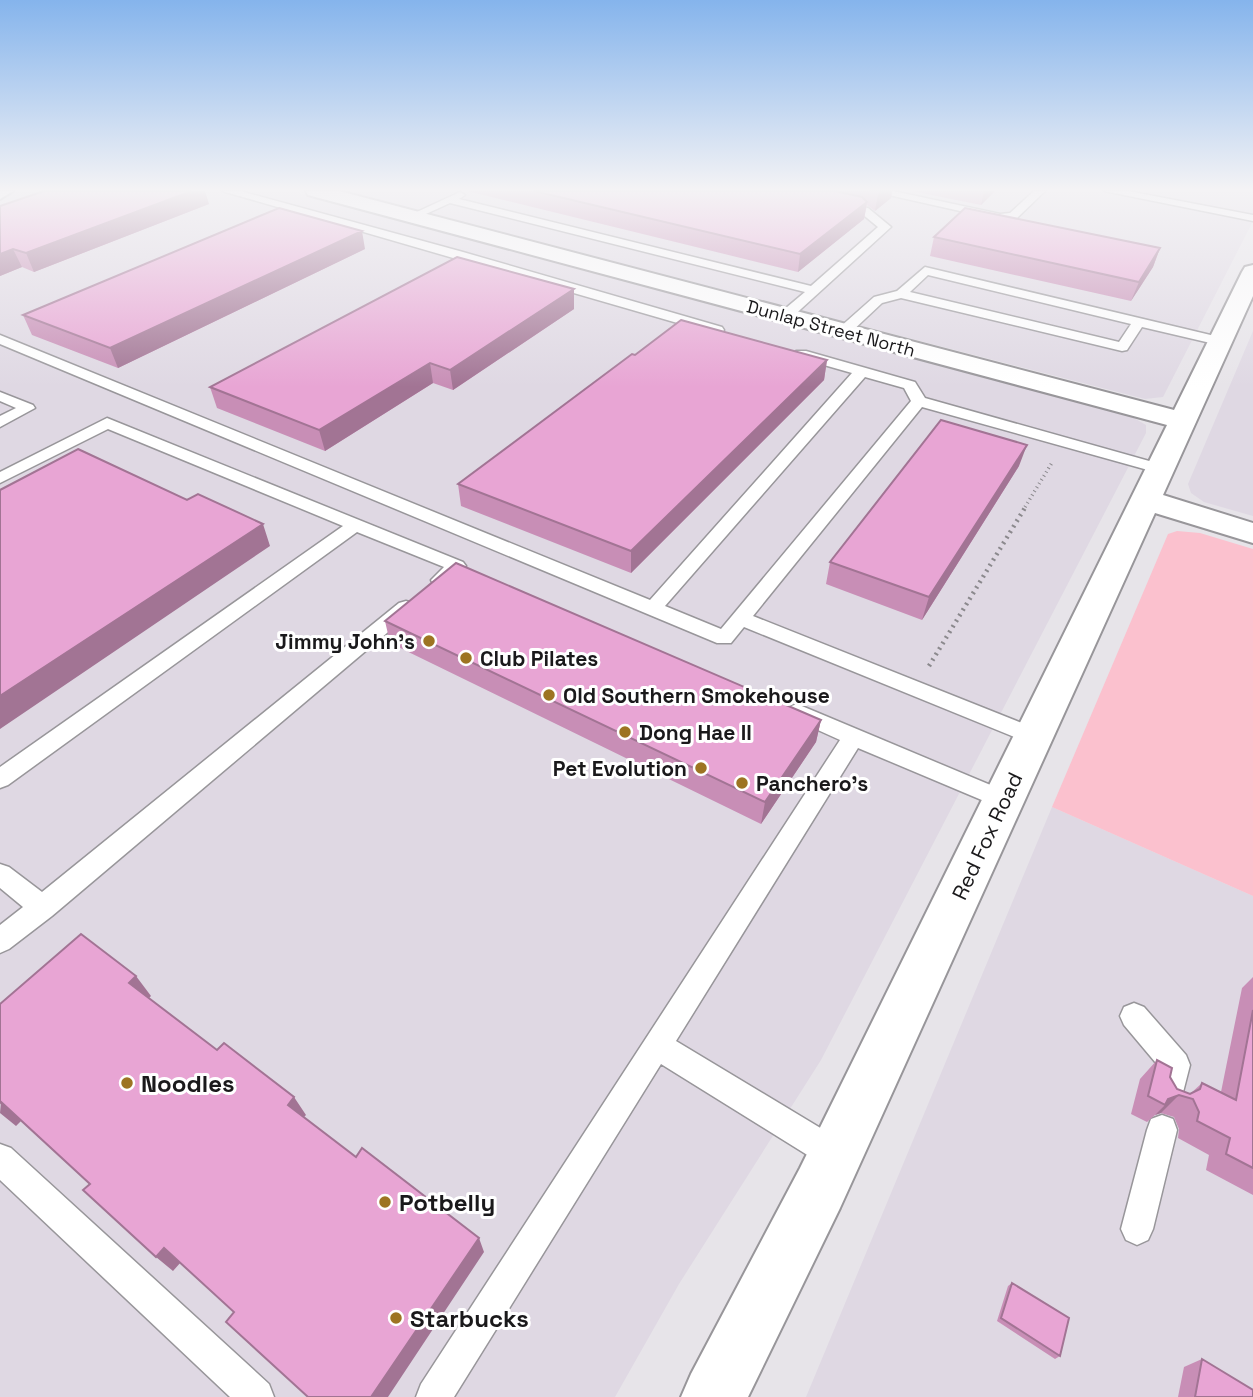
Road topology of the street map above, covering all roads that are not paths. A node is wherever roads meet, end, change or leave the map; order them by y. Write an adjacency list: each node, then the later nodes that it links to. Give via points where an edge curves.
1 (466, 256): 11 (lane)
2 (559, 256): 8 (street, Dunlap Street North)
3 (676, 256): 6 (lane)
4 (852, 256): 6 (lane)
5 (1253, 272): 13 (street, Red Fox Road)
6 (813, 290): 8 (lane)
7 (901, 293): 9 (lane, via 925,271); 9 (lane, via 1122,347); 10 (lane, via 878,300)
8 (785, 316): 10 (street, Dunlap Street North)
9 (1139, 322): 13 (lane)
10 (844, 331): 18 (street, Dunlap Street North)
11 (734, 335)
12 (0, 338): 24 (lane)
13 (1219, 341): 18 (street, Red Fox Road)
14 (785, 350): 15 (lane)
15 (861, 372): 17 (lane, via 910,385); 24 (lane)
16 (0, 396): 19 (lane, via 28,408)
17 (919, 401): 21 (lane, via 1064,442); 25 (lane)
18 (1184, 421): 21 (street, Red Fox Road)
19 (0, 422)
20 (0, 478): 22 (lane, via 107,423)
21 (1153, 484): 23 (street); 28 (street, Red Fox Road)
22 (355, 524): 29 (lane); 32 (lane, via 463,569 423,593)
23 (1253, 533)
24 (653, 608): 25 (lane, via 724,638)
25 (740, 618): 28 (lane)
26 (776, 704): 27 (lane)
27 (853, 737): 30 (lane); 35 (lane)
28 (1034, 737): 30 (street, Red Fox Road)
29 (0, 779)
30 (1004, 800): 38 (street, Red Fox Road)
31 (0, 874): 32 (lane)
32 (43, 908): 33 (lane)
33 (0, 941)
34 (1134, 1016): 36 (lane, via 1176,1065)
35 (657, 1045): 38 (lane); 42 (lane)
36 (1170, 1094)
37 (1162, 1130): 40 (lane)
38 (836, 1155): 43 (street, Red Fox Road)
39 (0, 1159): 41 (lane)
40 (1137, 1229)
41 (256, 1397)
42 (434, 1397)
43 (714, 1397)

